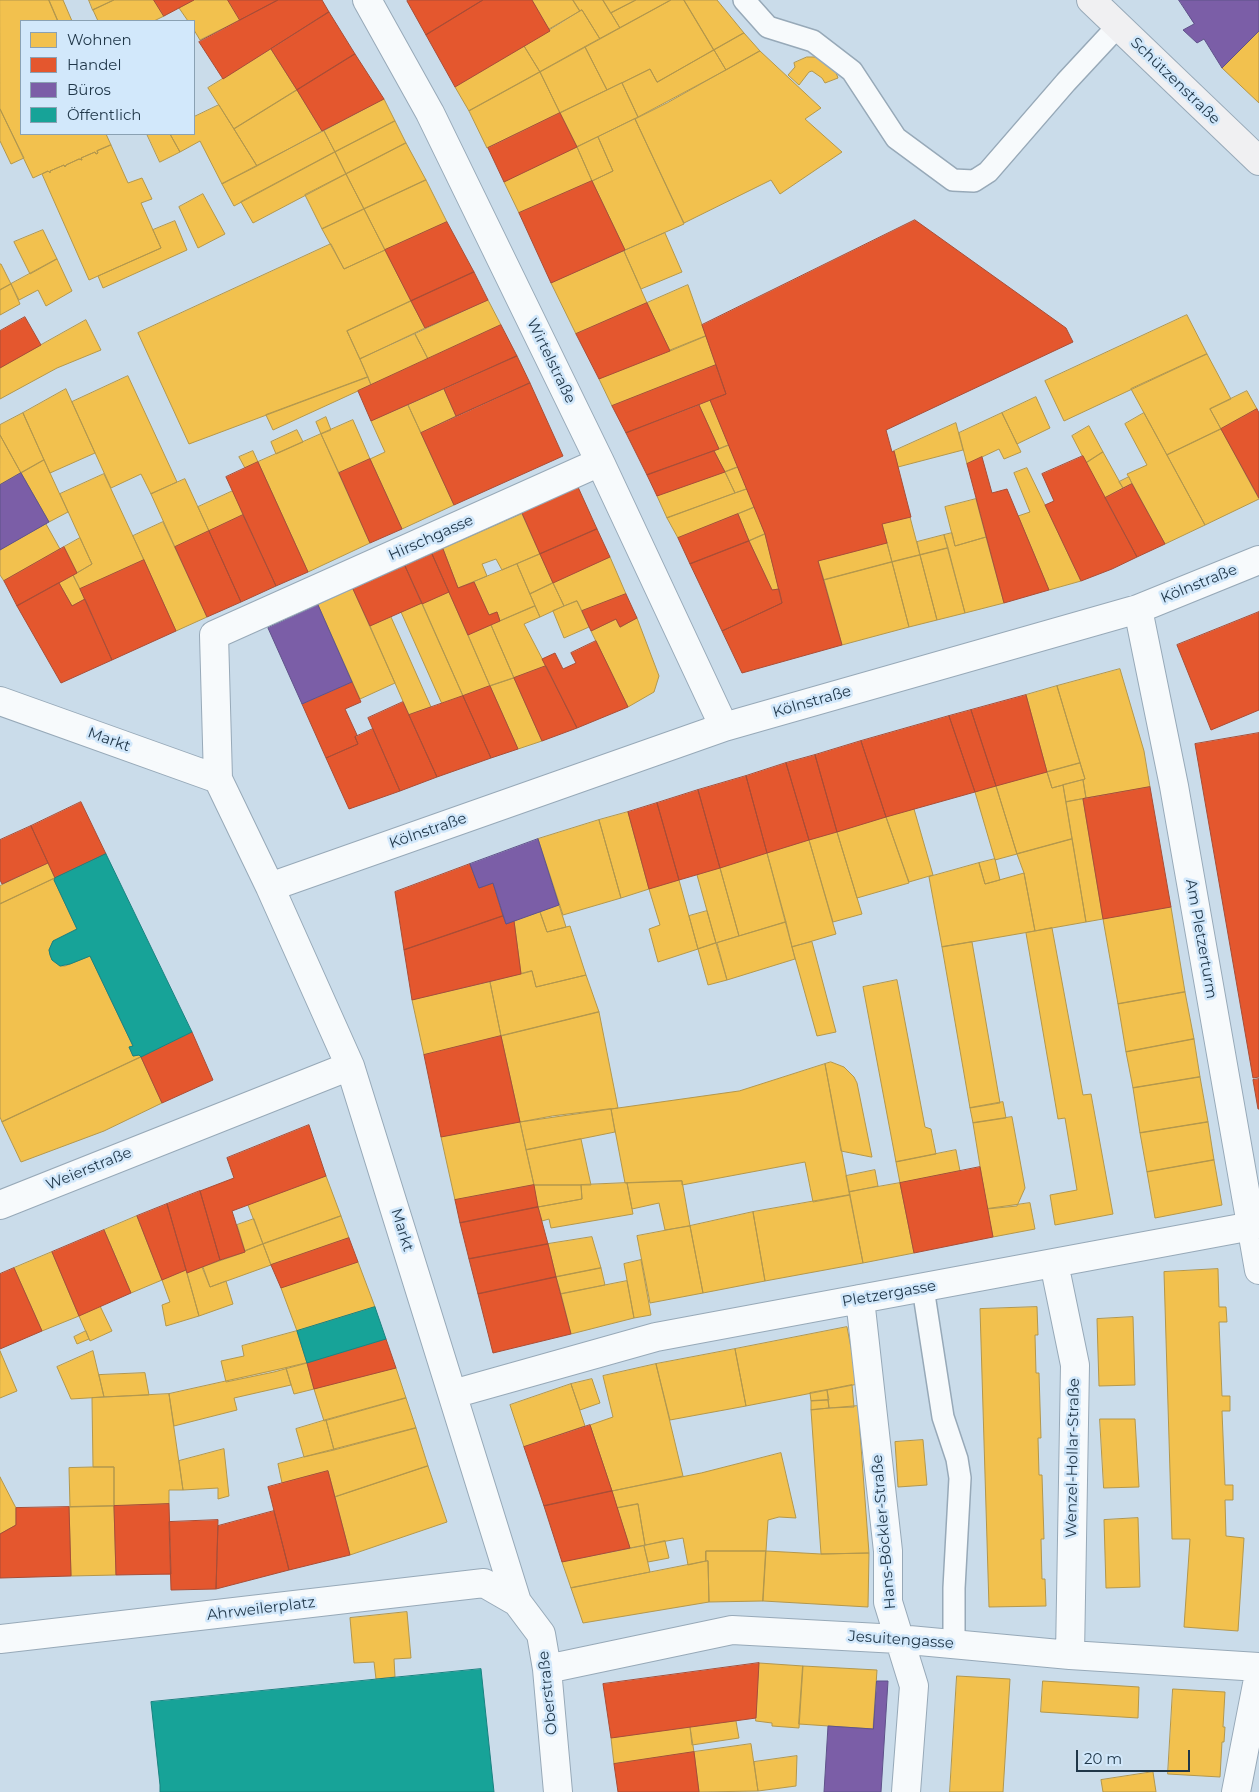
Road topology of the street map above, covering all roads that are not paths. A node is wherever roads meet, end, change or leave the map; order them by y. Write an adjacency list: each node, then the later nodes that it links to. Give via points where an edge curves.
1 (367, 0): 6 (street, Wirtelstraße, via 430,114)
2 (744, 0): 4 (lane, via 768,27 813,41 852,72 896,138 953,180 974,182 988,172)
3 (1091, 0): 4 (street, Schützenstraße)
4 (1118, 26): 5 (street, Schützenstraße)
5 (1259, 161)
6 (600, 462): 9 (street, Hirschgasse); 11 (street, Wirtelstraße)
7 (1259, 560): 8 (street, Kölnstraße)
8 (1138, 609): 11 (street, Kölnstraße); 16 (street, Am Pletzerturm, via 1174,786)
9 (262, 613): 12 (street, Markt, via 214,635)
10 (0, 701): 12 (street, Markt)
11 (724, 727): 13 (street, Kölnstraße)
12 (218, 779): 13 (street, Markt)
13 (270, 887): 14 (street, Markt)
14 (350, 1066): 15 (street, Weierstraße); 21 (street, Markt)
15 (0, 1205)
16 (1252, 1226): 17 (street, Pletzergasse); 18 (street, Am Pletzerturm)
17 (1054, 1263): 19 (street, Pletzergasse); 26 (street, Wenzel-Hollar-Straße, via 1075,1364)
18 (1259, 1270)
19 (923, 1288): 20 (street, Pletzergasse); 25 (lane, via 943,1417 960,1478)
20 (860, 1299): 21 (street, Pletzergasse, via 656,1336); 24 (street, Hans-Böckler-Straße, via 888,1551 888,1602)
21 (453, 1394): 22 (street, Markt)
22 (517, 1602): 23 (street, Ahrweilerplatz, via 484,1583); 28 (street, Oberstraße, via 540,1634)
23 (0, 1639)
24 (898, 1639): 25 (street, Jesuitengasse); 28 (street, Jesuitengasse, via 732,1630); 31 (street, Hans-Böckler-Straße, via 914,1686)
25 (954, 1644): 26 (street, Jesuitengasse)
26 (1070, 1654): 27 (street, Jesuitengasse)
27 (1259, 1667)
28 (546, 1669): 30 (street, Oberstraße)
29 (1259, 1674): 32 (street)
30 (558, 1792)
31 (906, 1792)
32 (1236, 1792)

